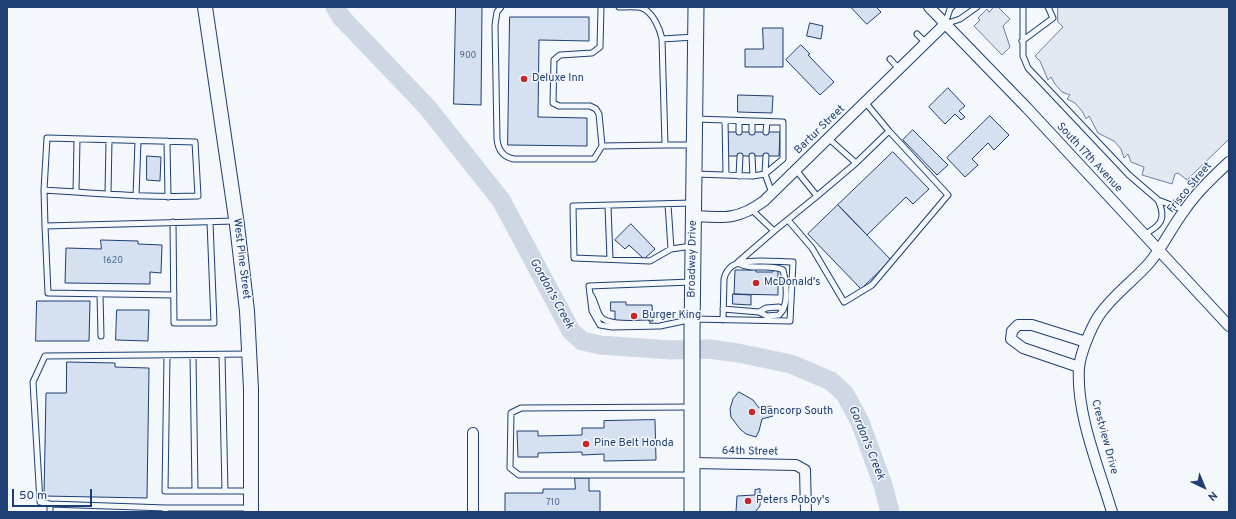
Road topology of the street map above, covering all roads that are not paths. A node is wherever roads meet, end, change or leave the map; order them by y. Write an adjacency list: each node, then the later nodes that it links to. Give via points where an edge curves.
1 (205, 7): 62 (street, West Pine Street)
2 (501, 7): 36 (lane, via 497,12 495,25 497,139 501,152 507,158 514,159 594,159)
3 (601, 7): 36 (lane, via 600,47 597,51 560,55 554,60 553,102 559,106 590,106 596,109 600,114)
4 (619, 7): 14 (lane, via 642,8 651,14 660,29)
5 (696, 7): 13 (main road, Broadway Drive)
6 (929, 7): 11 (street, South 17th Avenue)
7 (952, 7): 11 (lane)
8 (977, 7): 11 (lane, via 960,19)
9 (1023, 7): 15 (lane)
10 (1048, 7): 15 (lane, via 1053,18)
11 (945, 24): 16 (street, Bartur Street); 67 (street, South 17th Avenue, via 1027,108)
12 (917, 34): 16 (lane)
13 (696, 37): 14 (lane); 20 (main road, Broadway Drive)
14 (662, 39): 34 (lane)
15 (1022, 41): 55 (lane, via 1024,60 1031,73 1129,174)
16 (926, 43): 18 (street, Bartur Street)
17 (890, 59): 18 (lane)
18 (899, 69): 19 (street, Bartur Street)
19 (865, 102): 25 (lane); 29 (street, Bartur Street)
20 (695, 119): 21 (lane); 35 (main road, Broadway Drive)
21 (725, 120): 22 (lane); 45 (lane)
22 (739, 121): 23 (lane); 26 (lane)
23 (752, 121): 24 (lane); 27 (lane)
24 (767, 122): 28 (lane); 44 (lane, via 783,122 782,158)
25 (889, 131): 41 (lane); 61 (lane, via 948,196 872,285 844,302 812,248)
26 (739, 132)
27 (752, 132)
28 (766, 132)
29 (828, 138): 41 (lane); 42 (street, Bartur Street)
30 (77, 139): 31 (lane); 48 (lane, via 48,138); 49 (lane)
31 (109, 140): 32 (lane); 51 (lane)
32 (138, 141): 33 (lane); 52 (lane)
33 (167, 141): 54 (lane); 54 (lane, via 195,142 198,196)
34 (665, 145): 35 (lane); 36 (lane)
35 (695, 145): 43 (main road, Broadway Drive)
36 (602, 146)
37 (740, 156): 46 (lane)
38 (752, 156): 47 (lane)
39 (766, 156): 44 (lane)
40 (1229, 162): 60 (street, Frisco Street)
41 (856, 163): 53 (lane)
42 (796, 170): 50 (street, Bartur Street); 53 (lane)
43 (694, 174): 45 (lane); 58 (main road, Broadway Drive)
44 (765, 174): 47 (lane); 50 (lane)
45 (726, 175): 46 (lane)
46 (739, 176): 47 (lane)
47 (753, 176)
48 (44, 190): 49 (lane); 65 (lane)
49 (76, 192): 51 (lane)
50 (772, 193): 59 (street, Bartur Street)
51 (108, 194): 52 (lane)
52 (136, 196): 54 (lane)
53 (817, 196): 61 (lane)
54 (168, 197)
55 (1158, 200): 60 (lane); 67 (lane, via 1162,208 1160,223)
56 (668, 204): 57 (lane); 58 (lane); 69 (lane)
57 (608, 206): 71 (lane); 71 (lane, via 573,206 574,258)
58 (694, 210): 59 (street, Bartur Street, via 717,218 733,217); 68 (main road, Broadway Drive)
59 (752, 210): 66 (lane)
60 (1184, 210): 70 (street, Frisco Street)
61 (788, 220): 66 (lane)
62 (236, 221): 64 (lane); 84 (street, West Pine Street, via 247,311)
63 (174, 222): 64 (lane); 65 (lane); 75 (lane)
64 (210, 222): 75 (lane, via 214,323 174,323)
65 (45, 226): 74 (lane, via 48,293)
66 (774, 231): 72 (lane)
67 (1143, 235): 70 (street, South 17th Avenue)
68 (694, 246): 69 (lane); 73 (main road, Broadway Drive)
69 (671, 249): 71 (lane, via 650,261)
70 (1158, 251): 81 (street, South 17th Avenue); 83 (street, Crestview Drive, via 1110,301 1098,317)
71 (610, 259)
72 (737, 264): 76 (lane, via 726,273 724,279); 77 (lane, via 777,267 783,270 786,305); 79 (lane, via 748,261 793,262 790,321)
73 (693, 282): 80 (main road, Broadway Drive); 80 (lane, via 589,286 592,311 600,325)
74 (100, 294): 75 (lane); 82 (lane)
75 (174, 295)
76 (723, 309): 78 (lane); 79 (lane)
77 (784, 310): 78 (lane, via 779,307 766,308); 78 (lane, via 779,315 767,316)
78 (759, 312)
79 (723, 320): 80 (lane)
80 (692, 326): 89 (main road, Broadway Drive)
81 (1229, 326)
82 (101, 336)
83 (1086, 342): 88 (street, Crestview Drive); 88 (street, via 1032,324 1018,324 1012,331 1012,339 1023,348)
84 (249, 354): 87 (lane); 94 (street, West Pine Street)
85 (167, 355): 86 (lane); 92 (lane, via 165,491); 95 (lane, via 45,356 33,382 40,502)
86 (193, 355): 87 (lane); 92 (lane)
87 (222, 355): 93 (lane)
88 (1079, 367): 103 (street, Crestview Drive, via 1086,427)
89 (692, 406): 91 (main road, Broadway Drive); 91 (lane, via 521,408 511,413 510,468 519,475)
90 (473, 433): 100 (street)
91 (692, 469): 101 (main road, Broadway Drive); 102 (street, 64th Street, via 796,465 805,470)
92 (195, 491): 93 (lane)
93 (225, 491): 94 (lane)
94 (251, 491): 98 (street, West Pine Street)
95 (50, 504): 96 (lane); 99 (lane)
96 (165, 510): 97 (lane)
97 (221, 510): 98 (lane)
98 (251, 510)
99 (50, 512)
100 (473, 512)
101 (692, 512)
102 (806, 512)
103 (1112, 512)

